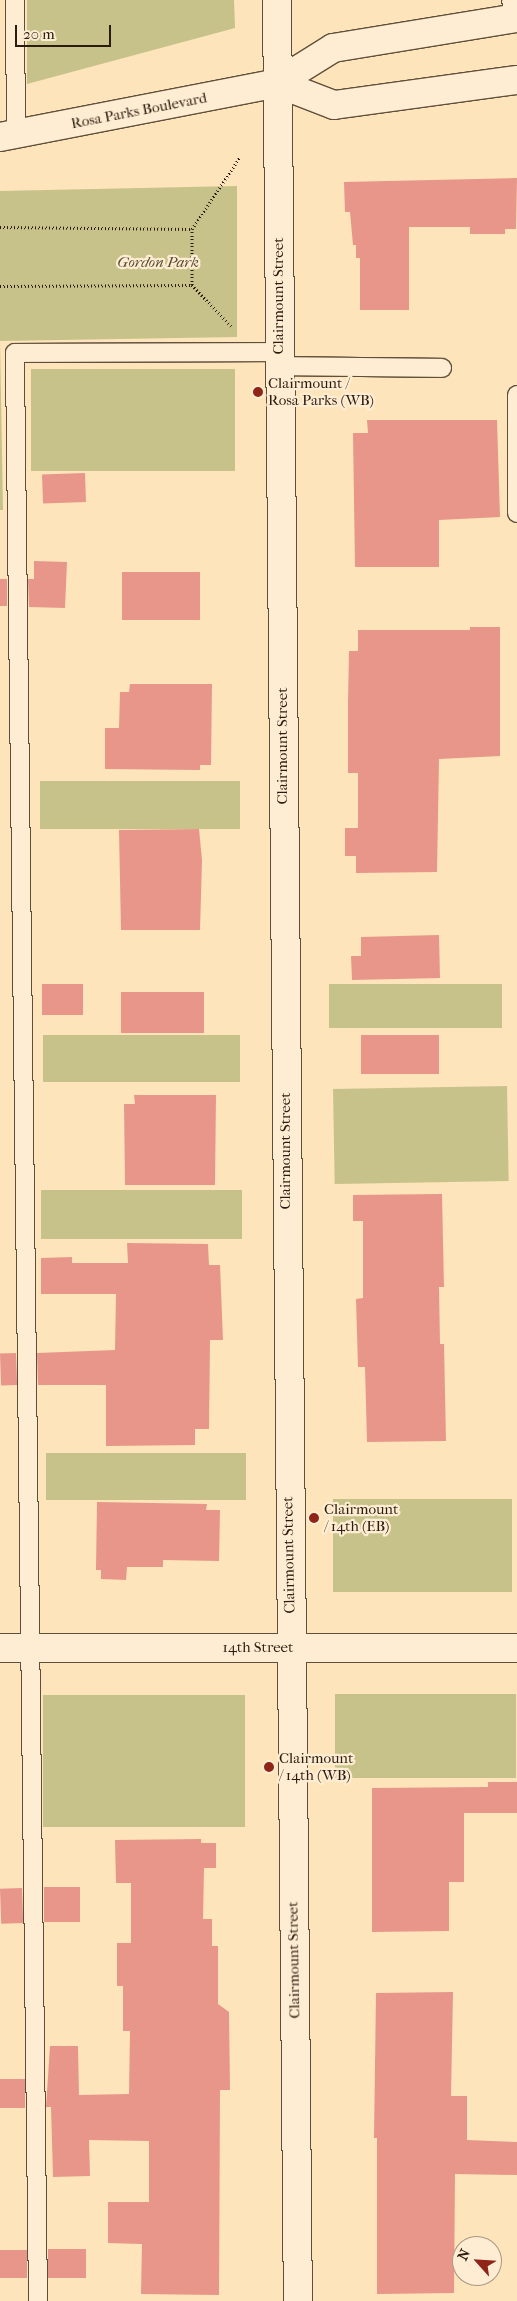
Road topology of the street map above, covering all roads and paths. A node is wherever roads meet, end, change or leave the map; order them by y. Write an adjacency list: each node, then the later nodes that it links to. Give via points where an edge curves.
1 (15, 0): 6 (lane)
2 (278, 0): 5 (street, Clairmount Street)
3 (514, 12): 5 (street, Rosa Parks Boulevard, via 333,48)
4 (517, 80): 5 (street, via 334,104)
5 (278, 83): 6 (street, Rosa Parks Boulevard); 13 (street, Clairmount Street)
6 (8, 136)
7 (240, 157): 9 (path)
8 (0, 227): 9 (path)
9 (192, 229): 10 (path)
10 (192, 285): 11 (path); 12 (path)
11 (0, 286)
12 (236, 330)
13 (280, 359): 14 (lane); 18 (lane, via 15,353); 19 (street, Clairmount Street)
14 (442, 368)
15 (517, 394): 16 (lane)
16 (517, 513)
17 (0, 1648): 18 (street, 14th Street)
18 (31, 1648): 19 (street, 14th Street); 21 (lane)
19 (290, 1648): 20 (street, 14th Street); 22 (street, Clairmount Street)
20 (517, 1648)
21 (38, 2301)
22 (298, 2301)

